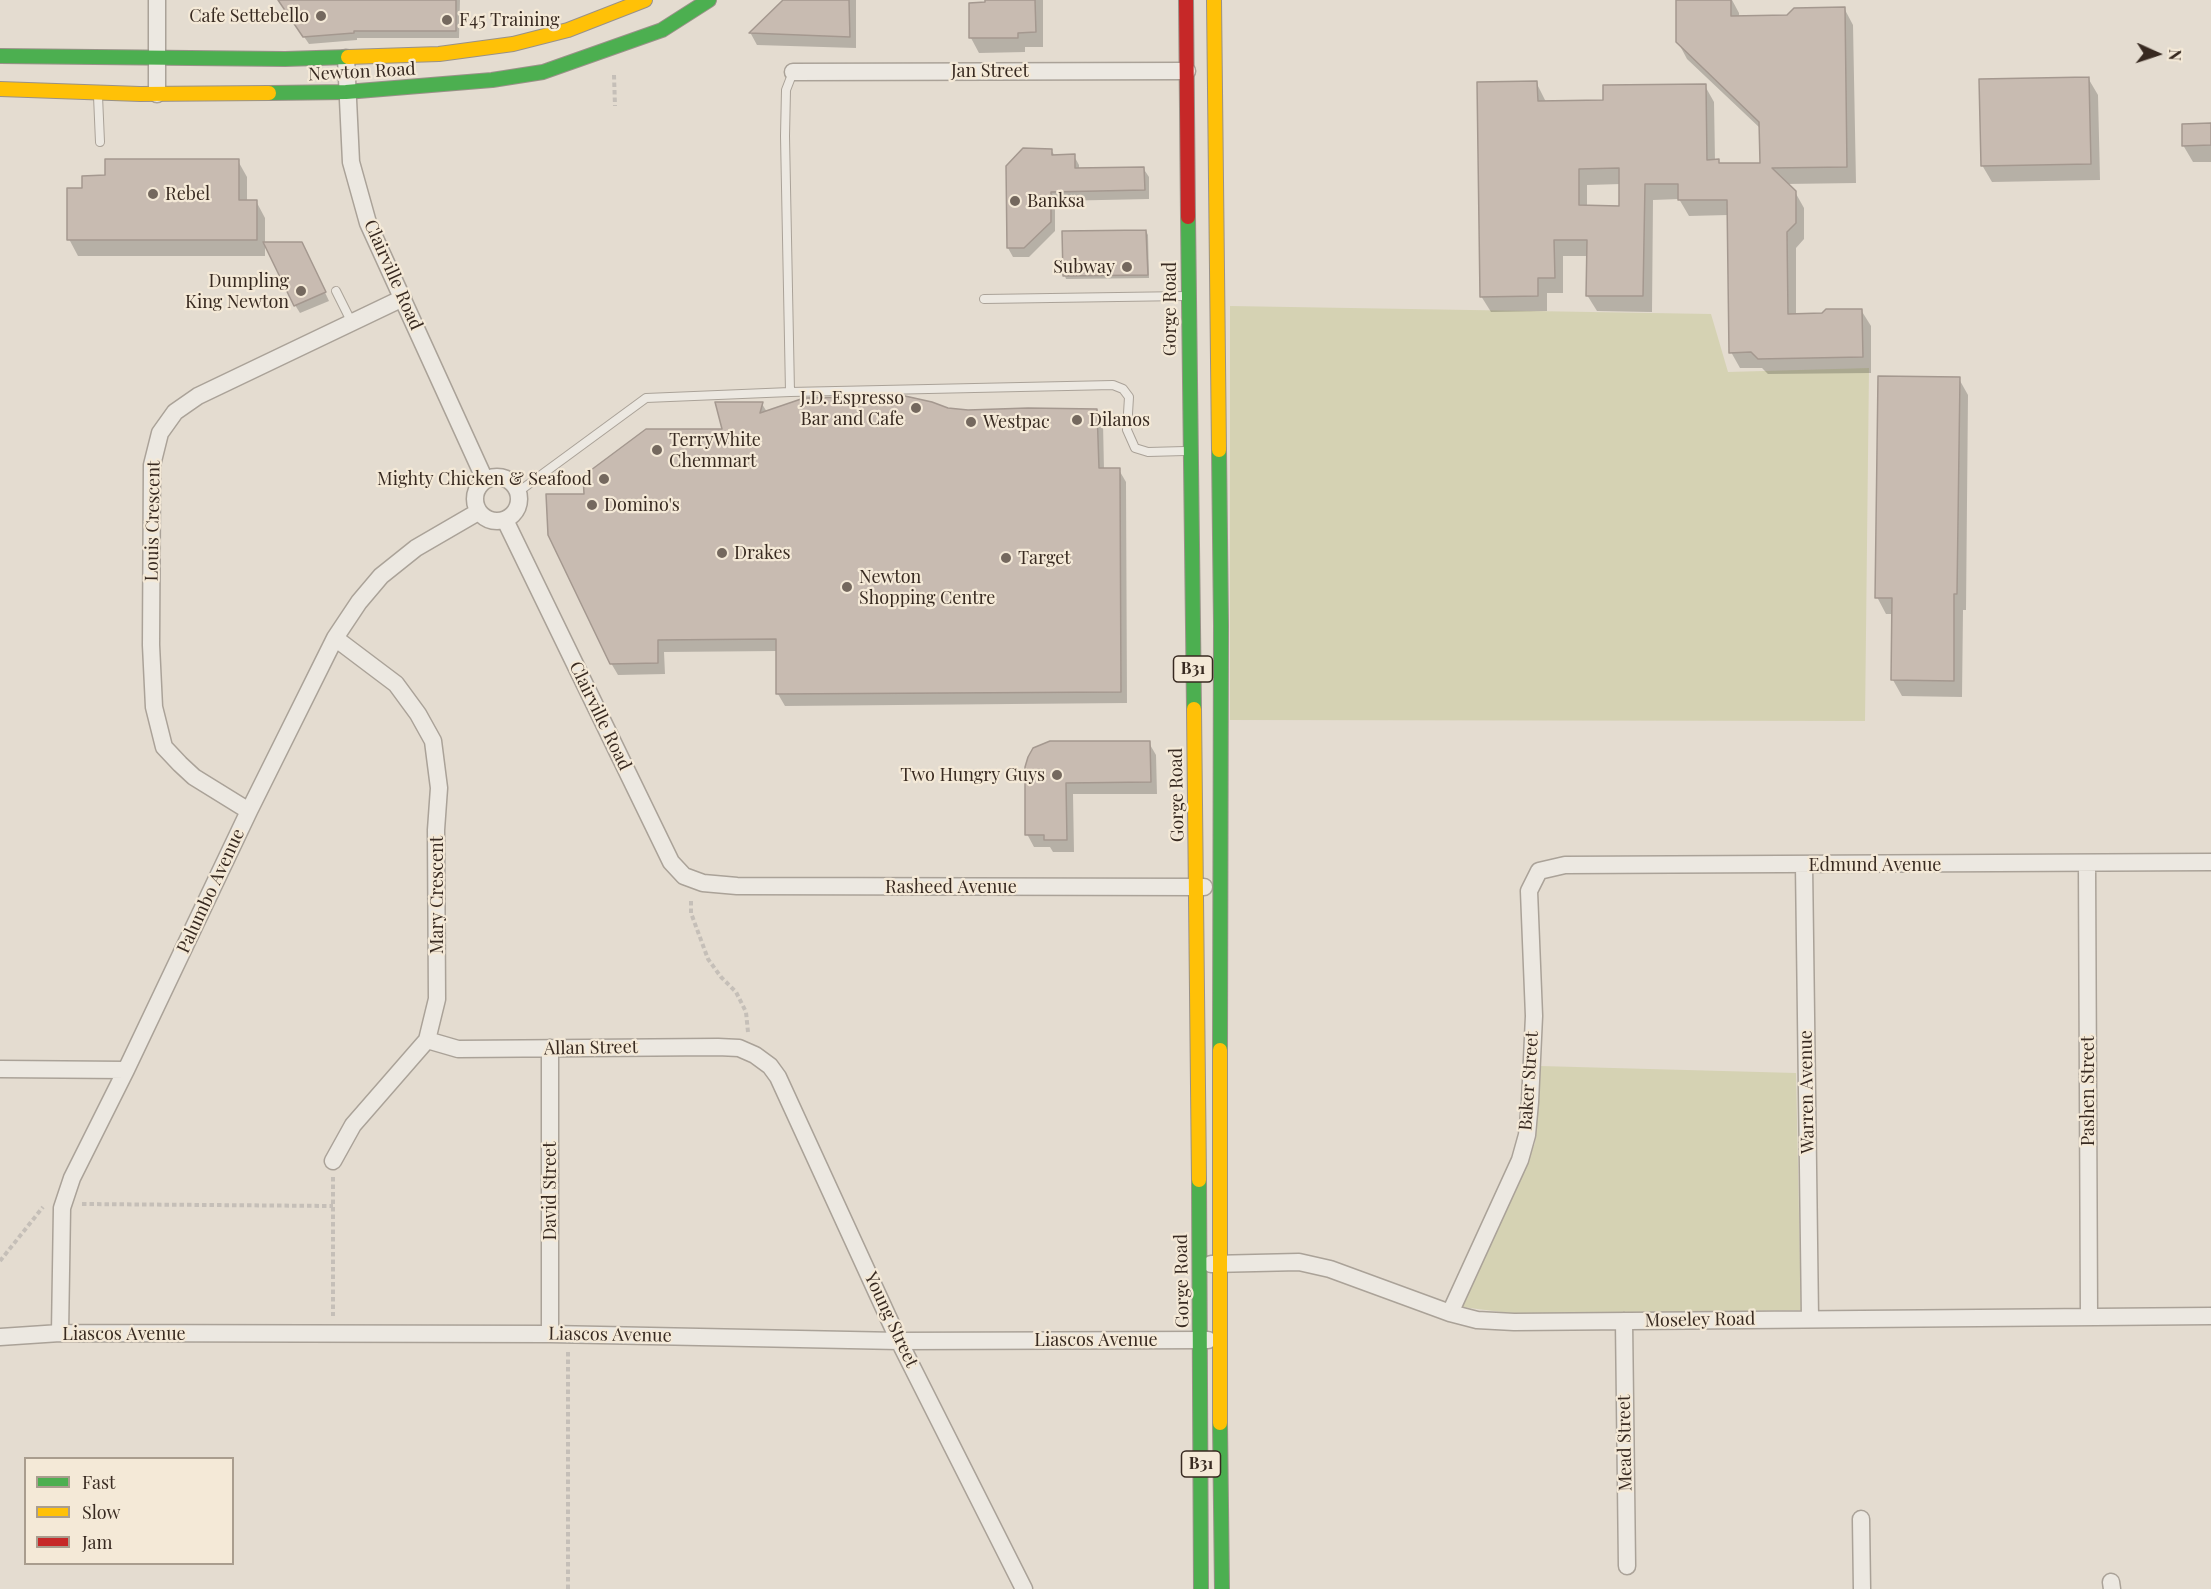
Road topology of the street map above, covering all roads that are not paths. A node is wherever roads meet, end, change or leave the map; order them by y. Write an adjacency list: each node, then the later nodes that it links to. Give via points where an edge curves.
1 (157, 0): 7 (street)
2 (645, 0): 8 (main road, Newton Road, via 568,30 513,44 439,54)
3 (709, 0): 14 (main road, Newton Road, via 662,30 543,72 438,86)
4 (1186, 0): 9 (main road, Gorge Road / B31)
5 (1214, 0): 11 (main road, Gorge Road / B31)
6 (0, 56): 7 (main road, Newton Road)
7 (157, 56): 8 (main road, Newton Road); 15 (street)
8 (346, 58): 14 (street, Clairville Road)
9 (1187, 71): 10 (street, Jan Street); 11 (main road); 19 (main road, Gorge Road / B31)
10 (793, 72): 23 (lane, via 786,90 785,136)
11 (1214, 72): 17 (main road, Gorge Road / B31)
12 (0, 89): 13 (main road, Newton Road)
13 (98, 92): 15 (main road, Newton Road); 16 (lane)
14 (346, 92): 15 (main road, Newton Road); 20 (street, Clairville Road, via 357,189 368,223)
15 (157, 94)
16 (100, 142)
17 (1216, 264): 19 (main road); 25 (main road, Gorge Road / B31)
18 (336, 291): 22 (lane)
19 (1188, 296): 21 (lane); 24 (main road, Gorge Road / B31)
20 (403, 298): 22 (street, Louis Crescent); 26 (street, Clairville Road)
21 (984, 299)
22 (352, 323): 31 (street, Louis Crescent, via 198,396 175,412 159,433 152,465 153,686 164,747 194,777)
23 (790, 392): 24 (lane, via 1113,385 1129,397 1127,430 1135,448 1148,452); 27 (lane, via 646,398)
24 (1190, 451): 25 (main road); 38 (main road, Gorge Road / B31)
25 (1219, 473): 37 (main road, Gorge Road / B31)
26 (485, 480): 27 (street, via 506,479); 28 (street, via 474,498)
27 (518, 492): 29 (street, via 518,508)
28 (478, 512): 29 (street, via 495,522); 30 (street, Palumbo Avenue, via 416,549 381,576)
29 (505, 520): 36 (street, Clairville Road, via 671,862)
30 (334, 638): 31 (street, Palumbo Avenue); 39 (street, Mary Crescent, via 396,684 433,741 439,788 436,999)
31 (249, 811): 43 (street, Palumbo Avenue)
32 (2211, 862): 33 (street, Edmund Avenue)
33 (2087, 864): 34 (street, Edmund Avenue); 49 (street, Pashen Street)
34 (1804, 865): 35 (street, Edmund Avenue, via 1566,865); 50 (street, Warren Avenue)
35 (1539, 871): 47 (street, Baker Street, via 1529,891 1533,1016 1527,1135 1520,1160)
36 (684, 876): 38 (street, Rasheed Avenue, via 703,883 737,886)
37 (1220, 886): 38 (street, Rasheed Avenue); 46 (main road, Gorge Road / B31)
38 (1196, 887): 45 (main road, Gorge Road / B31)
39 (427, 1040): 40 (street, Allan Street, via 458,1049); 44 (street, Mary Crescent, via 353,1125)
40 (550, 1048): 41 (street, Allan Street, via 718,1047 739,1048); 53 (street, David Street)
41 (755, 1055): 56 (street, Young Street, via 778,1077)
42 (0, 1069): 43 (street)
43 (126, 1070): 52 (street, Palumbo Avenue, via 72,1178 62,1208)
44 (333, 1161)
45 (1199, 1264): 46 (street, Moseley Road); 55 (main road, Gorge Road / B31)
46 (1219, 1264): 47 (street, Moseley Road, via 1299,1262 1330,1269); 57 (main road, Gorge Road / B31)
47 (1450, 1313): 51 (street, Moseley Road, via 1477,1320 1514,1322)
48 (2211, 1316): 49 (street, Moseley Road)
49 (2089, 1317): 50 (street, Moseley Road)
50 (1810, 1318): 51 (street, Moseley Road)
51 (1624, 1321): 59 (street, Mead Street)
52 (60, 1333): 53 (street, Liascos Avenue); 54 (street, Liascos Avenue)
53 (550, 1334): 56 (street, Liascos Avenue)
54 (0, 1337)
55 (1200, 1339): 56 (street, Liascos Avenue); 57 (street, Liascos Avenue); 61 (main road, Gorge Road / B31)
56 (899, 1341): 60 (street, Young Street)
57 (1220, 1341): 62 (main road, Gorge Road / B31)
58 (1861, 1519): 63 (street)
59 (1627, 1566)
60 (1024, 1589)
61 (1201, 1589)
62 (1222, 1589)
63 (1862, 1589)

